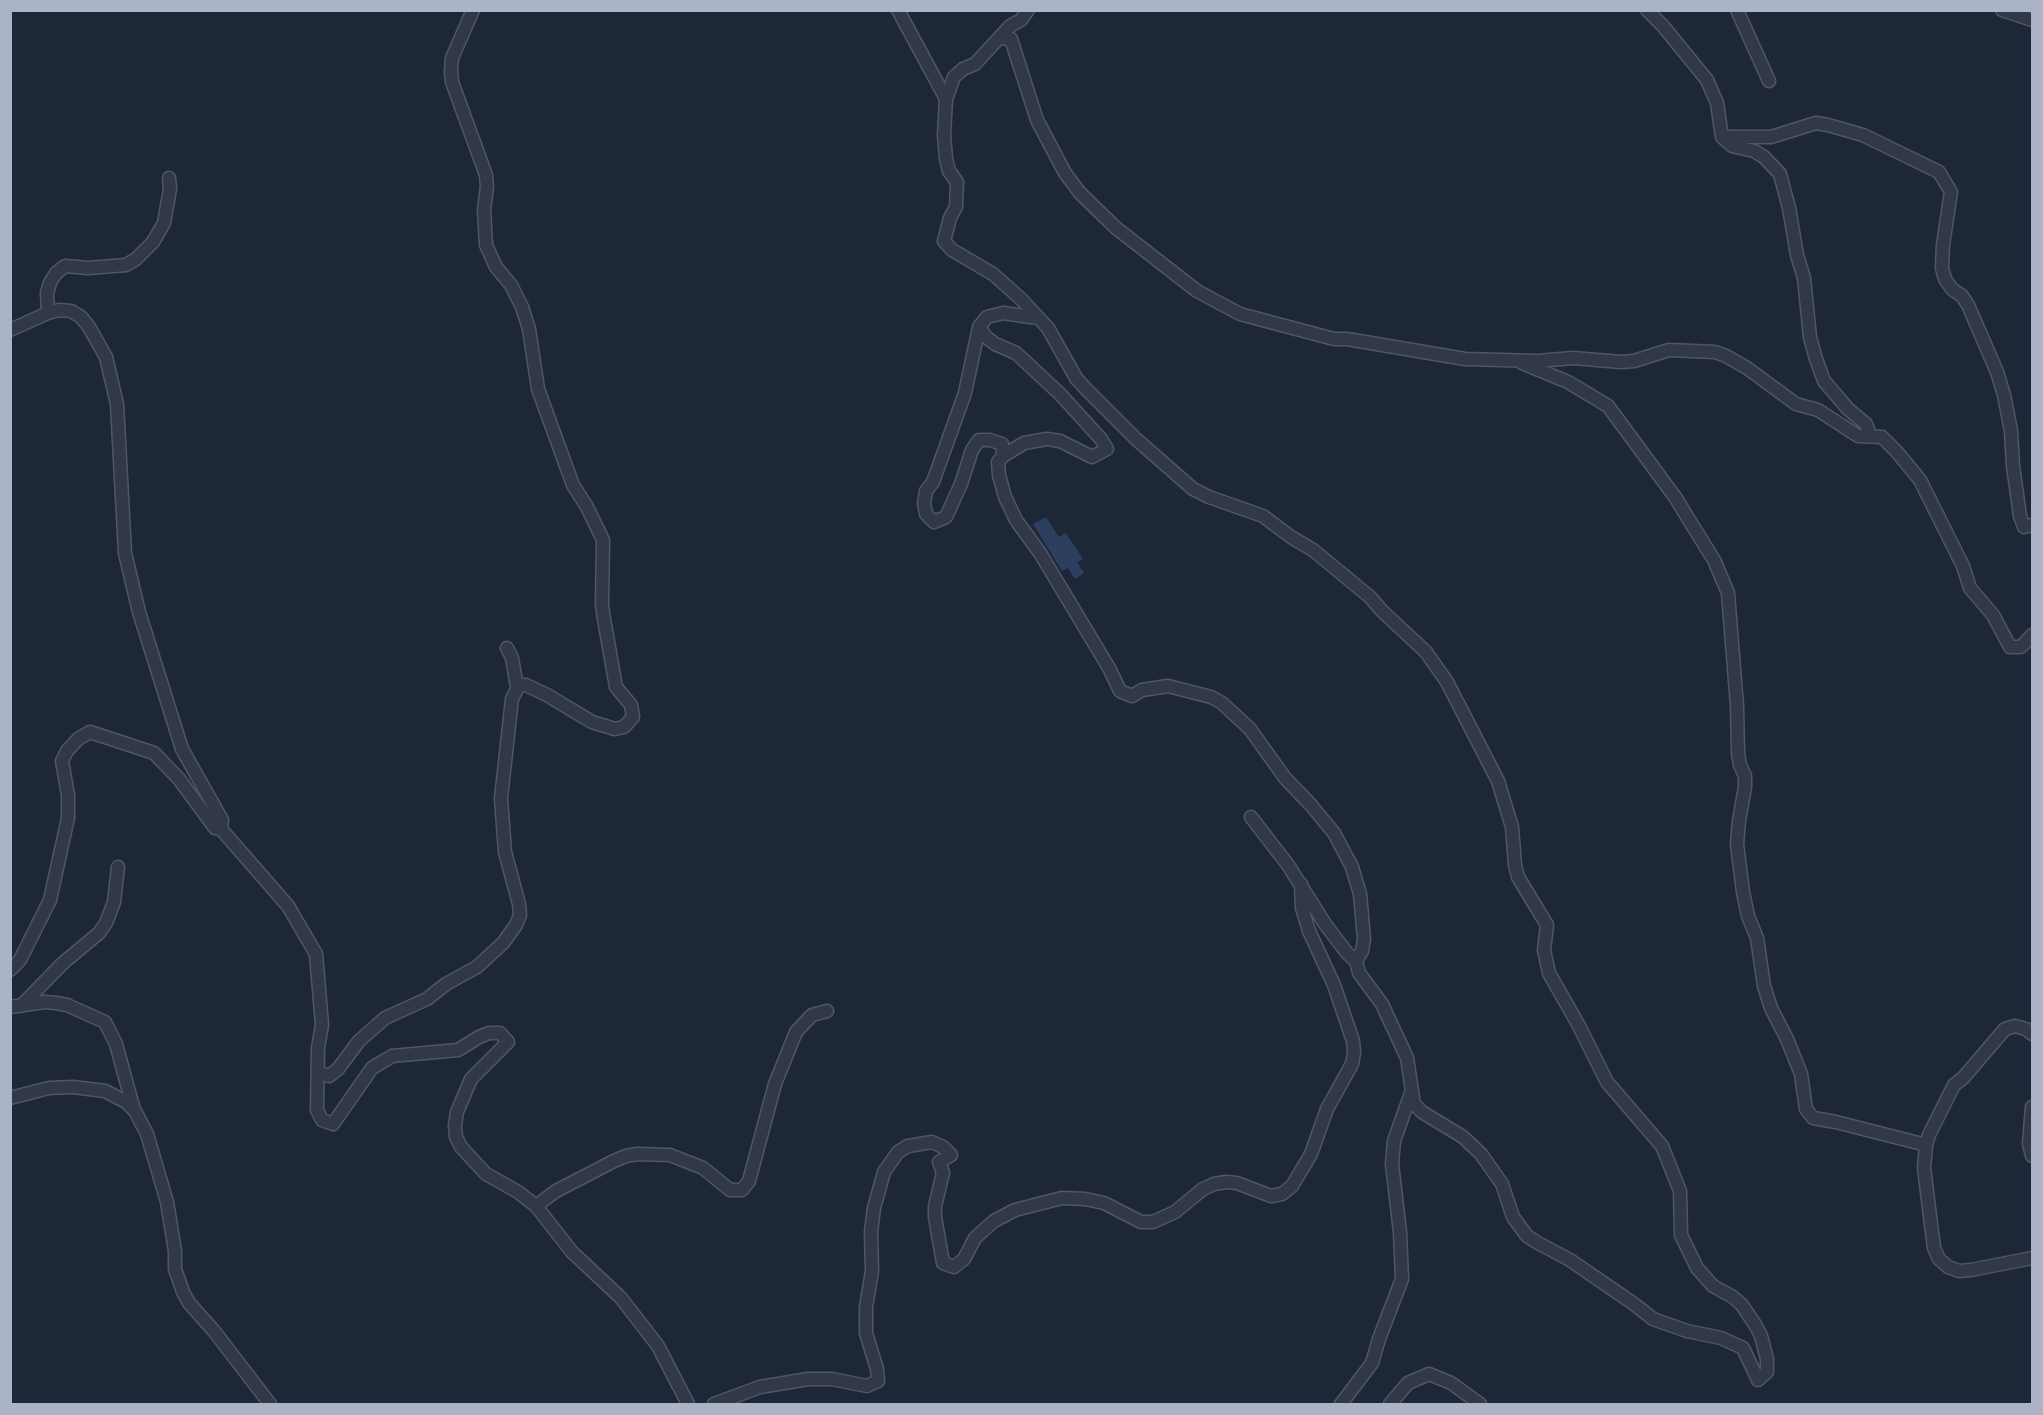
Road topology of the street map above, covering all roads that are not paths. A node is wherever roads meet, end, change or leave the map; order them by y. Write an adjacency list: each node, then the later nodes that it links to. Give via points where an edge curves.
1 (473, 10): 23 (street, via 451,71 486,175 486,245 522,307 530,329 538,389 573,485 603,540 602,605 614,676 616,687 631,705 633,717 624,728 615,729 592,722 526,684)
2 (898, 10): 10 (street)
3 (1028, 10): 8 (street)
4 (1647, 10): 11 (street, via 1707,80 1718,103)
5 (1737, 10): 9 (street)
6 (2002, 10): 7 (street)
7 (2032, 20)
8 (999, 38): 10 (street, via 975,64 954,77); 17 (street, via 1011,39 1037,120 1080,194 1116,228 1197,291 1240,314 1334,339 1465,359)
9 (1769, 81)
10 (946, 99): 14 (street, via 945,159 957,182 956,207 944,241 993,274)
11 (1722, 137): 18 (street, via 1732,146 1755,151 1780,174 1804,278 1816,359 1824,381 1866,424); 20 (street, via 1771,137 1816,123 1863,135 1939,172 1951,192 1942,268 1952,289 1968,305 1997,372 2011,431 2020,516 2024,527)
12 (170, 178): 13 (street, via 164,223 153,242 126,265 65,266 50,283)
13 (48, 313): 16 (street); 25 (street, via 71,311 81,317 106,357 117,404 125,553 139,612 182,749 218,810)
14 (1038, 318): 15 (street, via 1003,313 987,317); 34 (street, via 1059,344 1084,387 1193,489 1263,516 1313,550 1370,597 1434,662 1498,781 1512,827 1518,877 1547,925 1544,950 1549,973 1607,1082 1662,1146 1680,1191 1685,1246 1704,1278 1733,1297 1749,1315 1761,1336 1767,1372 1758,1380 1743,1348 1653,1319 1570,1260 1527,1236 1513,1216 1499,1179 1480,1154 1453,1130 1422,1112)
15 (979, 327): 19 (street, via 986,338 1016,352 1060,394 1107,449 1092,457 1047,439 1024,443); 19 (street, via 965,393 933,482 926,491 926,514 934,522 946,517 979,440 1002,444)
16 (10, 330)
17 (1513, 360): 18 (street, via 1573,358 1621,362 1669,350 1715,352 1747,368 1796,404 1818,410 1858,436); 38 (street, via 1568,382 1608,406 1675,497 1728,593 1738,753 1746,787 1737,844 1743,892 1757,938 1764,986 1801,1074 1806,1109 1813,1118)
18 (1870, 435): 21 (street, via 1882,437 1920,480 1970,588 1993,615 2010,647 2021,647)
19 (1003, 456): 28 (street, via 998,462 999,475 1008,503 1120,691 1132,696 1142,690 1168,686 1222,703 1250,729 1285,778 1334,833 1352,867 1360,894 1364,939)
20 (2032, 525)
21 (2032, 635)
22 (507, 648): 23 (street)
23 (516, 687): 33 (street, via 501,810 505,852 519,904 516,925 477,967 427,999 385,1018 358,1041 329,1076)
24 (1251, 817): 27 (street)
25 (222, 829): 29 (street, via 215,828 175,774 154,753 90,732 78,739 62,761 68,818 52,894 20,960); 33 (street, via 288,906 316,954 322,1025)
26 (118, 867): 30 (street, via 114,902 99,933)
27 (1301, 884): 28 (street, via 1318,914); 44 (street, via 1302,908 1309,931 1334,985 1354,1053 1311,1154 1292,1186 1271,1196 1237,1183 1214,1184 1175,1212 1153,1222 1141,1222 1104,1203 1062,1198 1015,1210 994,1221 975,1238 964,1259 954,1267 943,1263 935,1217 943,1173 939,1162 951,1155 932,1142 908,1146 898,1152 884,1172 874,1208 866,1334 878,1381 867,1386 820,1379 772,1384)
28 (1356, 961): 34 (street, via 1359,973 1382,1004 1407,1058)
29 (10, 970)
30 (16, 1006): 37 (street, via 56,1003 105,1022 116,1044)
31 (827, 1011): 40 (street, via 812,1015 796,1032 775,1083 749,1181 742,1190 730,1190 704,1168 670,1155 637,1154 614,1161)
32 (2032, 1034): 38 (street, via 2015,1026 1997,1037 1954,1085)
33 (318, 1072): 40 (street, via 317,1110 322,1120 333,1124 372,1068 392,1056 458,1050 479,1036 500,1033 508,1042 471,1079 457,1112 456,1137 486,1174)
34 (1411, 1093): 45 (street, via 1394,1141 1392,1164 1402,1279 1372,1363)
35 (10, 1098): 37 (street, via 49,1088 73,1087 105,1091)
36 (2032, 1107): 39 (street)
37 (135, 1111): 42 (street, via 147,1134 167,1202 175,1269 183,1292)
38 (1926, 1145): 41 (street, via 1925,1180 1934,1248 1939,1259 1959,1270)
39 (2032, 1155)
40 (536, 1206): 43 (street, via 572,1252 613,1289 644,1326)
41 (2032, 1258)
42 (270, 1404)
43 (688, 1404)
44 (714, 1404)
45 (1341, 1404)
46 (1390, 1404): 47 (street, via 1408,1383 1429,1374)
47 (1480, 1404)

